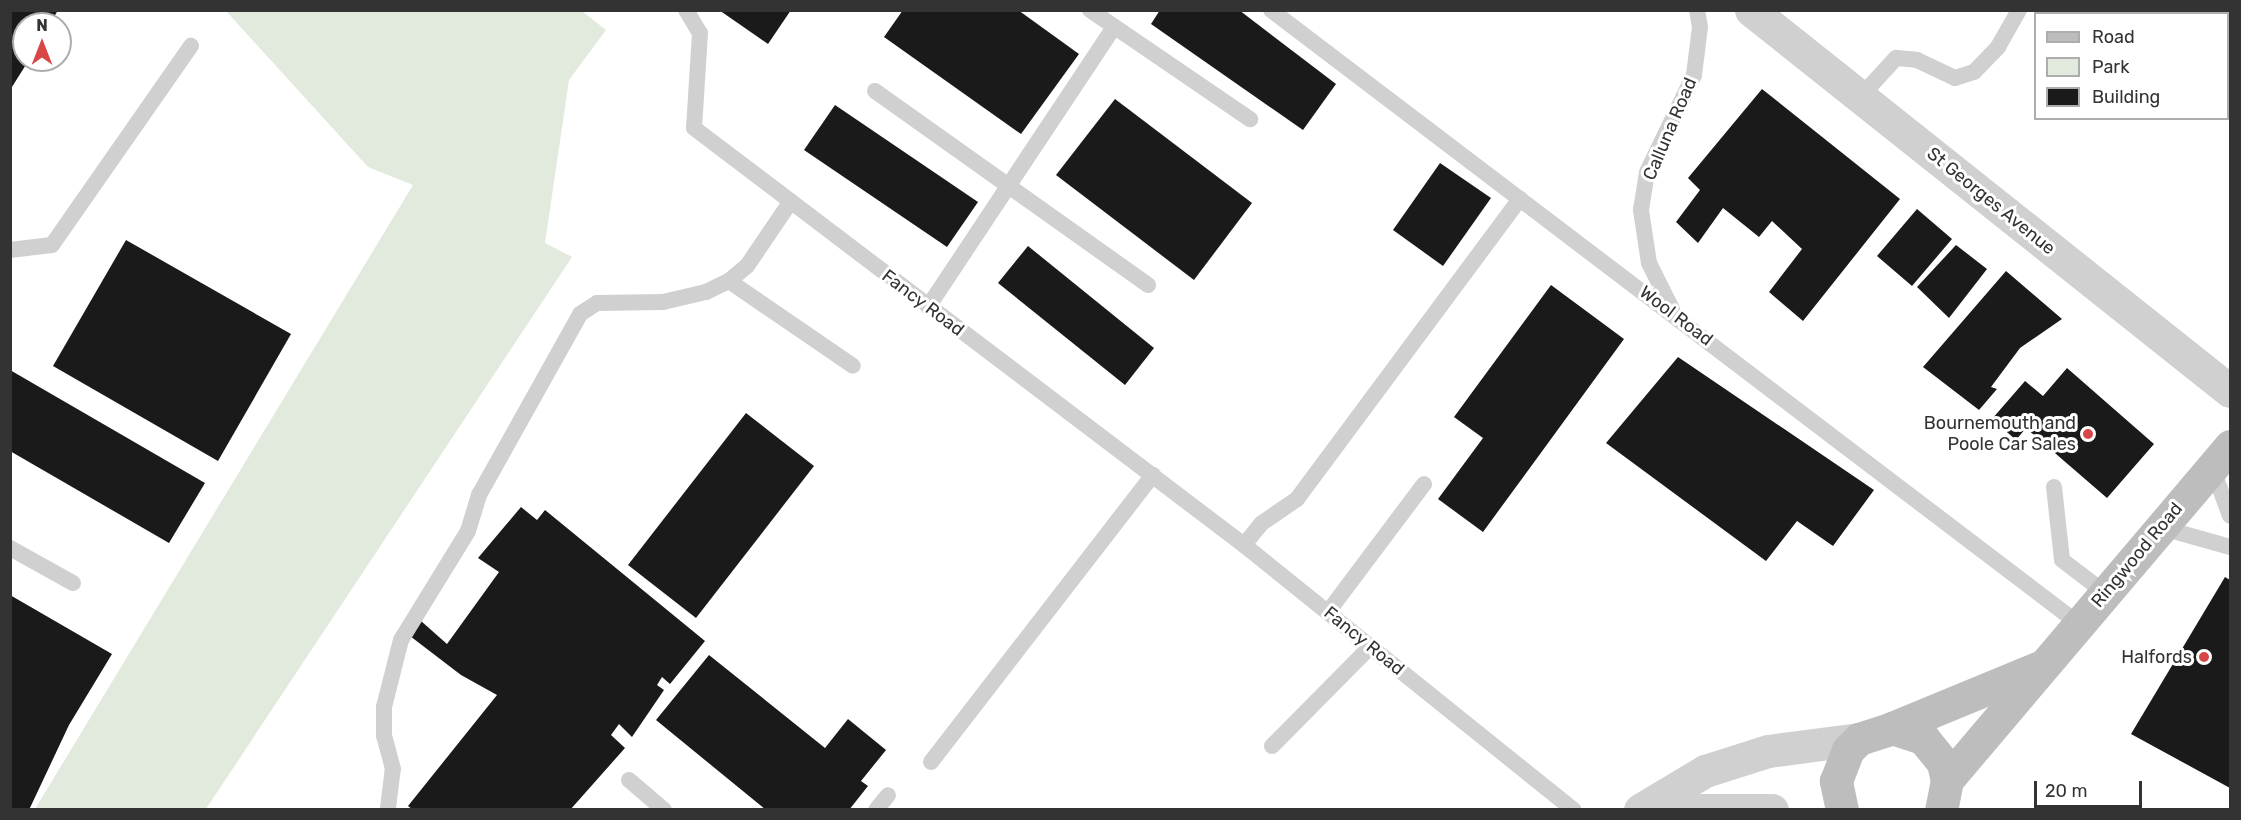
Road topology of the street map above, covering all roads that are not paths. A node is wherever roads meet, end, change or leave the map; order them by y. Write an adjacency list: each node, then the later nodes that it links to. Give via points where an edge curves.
1 (686, 10): 14 (lane, Fancy Road, via 700,33 694,128)
2 (1090, 10): 7 (lane)
3 (1270, 10): 13 (lane, Wool Road)
4 (1698, 10): 19 (lane, Calluna Road, via 1700,27 1694,75 1647,172 1641,210 1649,263)
5 (1751, 10): 10 (street, St Georges Avenue)
6 (2019, 10): 10 (lane, via 1998,47 1974,72 1954,78 1917,60 1896,58)
7 (1114, 27): 11 (lane); 12 (lane)
8 (191, 46): 15 (lane, via 52,245)
9 (875, 91): 12 (lane)
10 (1861, 96): 21 (street, St Georges Avenue)
11 (1250, 119)
12 (1008, 186): 17 (lane); 18 (lane)
13 (1520, 200): 19 (lane, Wool Road); 28 (lane, via 1298,500 1262,523)
14 (791, 201): 16 (lane, via 747,266); 18 (lane, Fancy Road)
15 (10, 250)
16 (729, 281): 20 (lane); 44 (lane, via 706,292 663,302 597,303 580,314 479,495 468,531 402,640 384,707 384,736 393,769)
17 (1148, 285)
18 (928, 307): 23 (lane, Fancy Road)
19 (1674, 313): 34 (lane, Wool Road)
20 (853, 366)
21 (2230, 391)
22 (2221, 456): 26 (lane); 27 (main road, Ringwood Road)
23 (1153, 475): 28 (lane, Fancy Road); 40 (lane)
24 (1424, 484): 33 (lane)
25 (2054, 487): 32 (lane, via 2062,560)
26 (2230, 516)
27 (2159, 527): 29 (lane); 32 (main road, Ringwood Road)
28 (1244, 545): 33 (lane, Fancy Road)
29 (2230, 547)
30 (10, 548): 31 (lane)
31 (73, 583)
32 (2104, 592): 34 (main road, Ringwood Road)
33 (1328, 612): 35 (lane, Fancy Road)
34 (2079, 624): 36 (main road, Ringwood Road)
35 (1371, 646): 39 (lane); 47 (lane, Fancy Road)
36 (2045, 665): 37 (main road, Ringwood Road); 43 (main road, Ringwood Road)
37 (1892, 728): 38 (main road, Ringwood Road); 43 (main road, via 1923,738 1943,763)
38 (1859, 739): 48 (street, via 1768,751 1705,771); 51 (main road, via 1839,765 1836,781)
39 (1272, 746)
40 (930, 762)
41 (628, 780): 45 (lane)
42 (888, 795): 46 (lane)
43 (1944, 795)
44 (388, 808)
45 (664, 810)
46 (876, 810)
47 (1574, 810)
48 (1640, 810)
49 (1692, 810): 50 (street)
50 (1772, 810)
51 (1842, 810)

